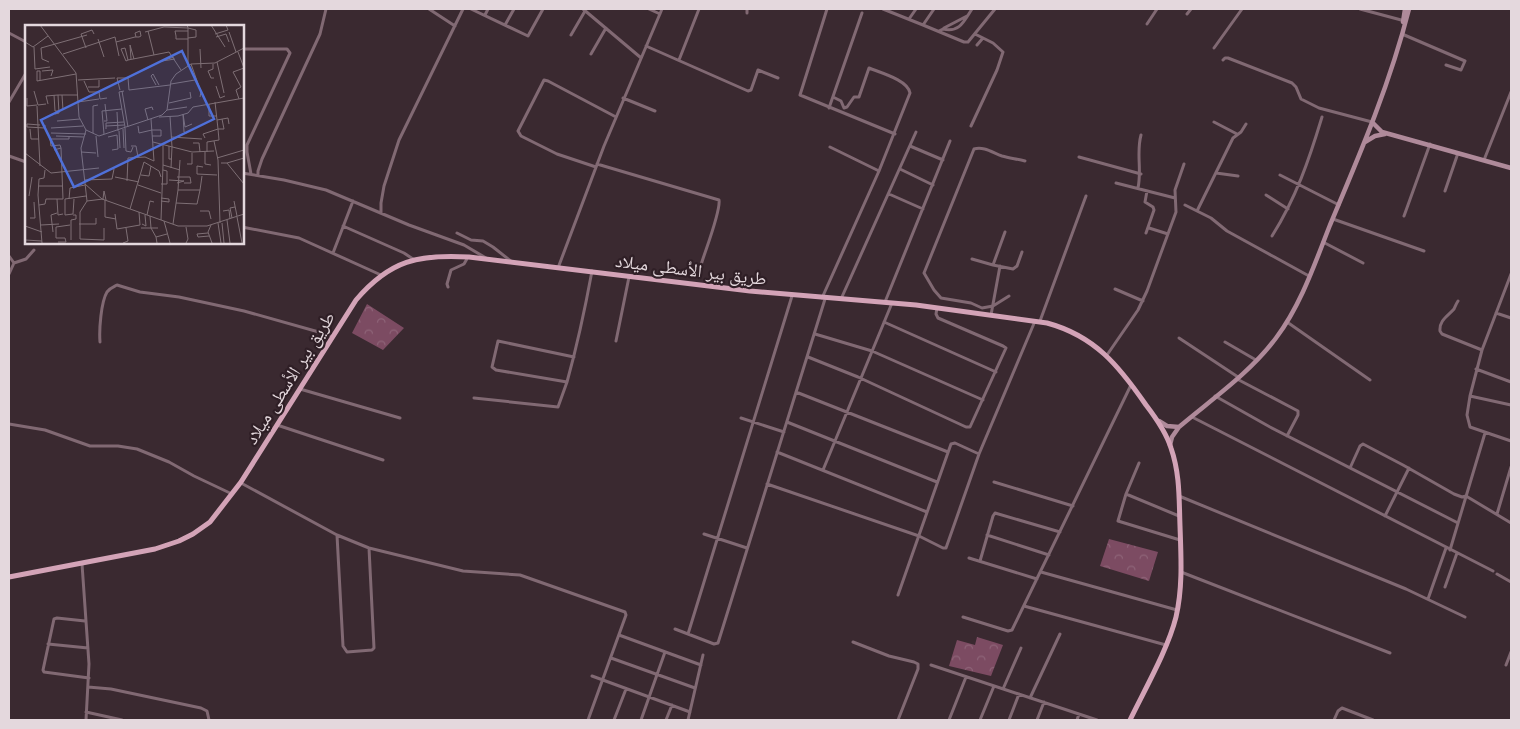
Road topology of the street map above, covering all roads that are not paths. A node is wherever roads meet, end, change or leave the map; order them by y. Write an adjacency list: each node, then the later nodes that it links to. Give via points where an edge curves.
1 (326, 9): 92 (street, via 320,34 262,159)
2 (429, 9): 33 (street)
3 (464, 9): 33 (street)
4 (471, 9): 26 (street)
5 (488, 9): 26 (street)
6 (514, 9): 31 (street)
7 (543, 9): 31 (street, via 529,36)
8 (650, 9): 24 (street)
9 (662, 9): 24 (street)
10 (699, 9): 49 (street)
11 (827, 9): 58 (street, via 799,94)
12 (883, 9): 28 (street)
13 (916, 9): 28 (street)
14 (934, 9): 32 (street)
15 (972, 9): 27 (street)
16 (994, 9): 39 (street)
17 (1156, 9): 30 (street)
18 (1191, 9): 25 (street)
19 (1242, 9): 45 (street)
20 (1360, 9): 29 (street)
21 (1407, 9): 29 (street)
22 (584, 10): 34 (street); 40 (street)
23 (862, 13): 55 (street)
24 (660, 14): 43 (street)
25 (1187, 14)
26 (485, 15): 31 (street)
27 (968, 15): 35 (street); 35 (street, via 953,30)
28 (908, 19): 32 (street)
29 (1404, 21): 37 (street)
30 (1148, 24)
31 (505, 25)
32 (923, 25): 36 (street)
33 (455, 26): 111 (street, via 399,140 384,186)
34 (606, 28): 47 (street); 48 (street)
35 (943, 29): 36 (street)
36 (939, 31): 39 (street, via 964,42)
37 (1402, 31): 51 (street, via 1465,61 1460,70); 63 (street)
38 (9, 33): 42 (street)
39 (975, 34): 41 (street)
40 (571, 36)
41 (983, 38): 44 (street); 65 (street, via 1000,48 1002,55)
42 (25, 41)
43 (646, 46): 48 (street); 49 (street)
44 (978, 46)
45 (1214, 48)
46 (244, 49): 90 (street, via 290,51 247,145)
47 (592, 54)
48 (640, 58): 56 (street)
49 (679, 60): 53 (street, via 748,91 758,70)
50 (1223, 60): 63 (street, via 1226,58 1292,83 1301,99 1318,108)
51 (1446, 65)
52 (25, 75): 57 (street)
53 (778, 78)
54 (1511, 92): 80 (street)
55 (833, 97): 58 (street); 67 (street, via 841,101 844,108 848,107 854,97 859,97 869,68 903,83 910,94)
56 (623, 98): 59 (street); 60 (street)
57 (9, 102)
58 (829, 108): 67 (street)
59 (655, 111)
60 (616, 117): 84 (street); 84 (street, via 546,80 542,82 518,131 521,136 558,154)
61 (1322, 118): 97 (street)
62 (1214, 122): 69 (street)
63 (1373, 123): 70 (street); 72 (street)
64 (1246, 124): 69 (street)
65 (971, 126)
66 (916, 132): 74 (street)
67 (895, 134): 87 (street)
68 (1141, 134): 91 (street, via 1138,151)
69 (1238, 134): 89 (street)
70 (1387, 134): 72 (street, via 1375,136); 73 (street)
71 (950, 141): 79 (street)
72 (1364, 143): 107 (street)
73 (1430, 144): 76 (street); 112 (street)
74 (910, 146): 79 (street); 86 (street)
75 (830, 147): 87 (street)
76 (1458, 154): 80 (street); 100 (street)
77 (9, 156): 82 (street)
78 (1079, 157): 91 (street)
79 (943, 160): 96 (street)
80 (1484, 160): 85 (street)
81 (1025, 161): 155 (street, via 974,149 924,273 941,298 982,308)
82 (25, 162)
83 (1184, 164): 104 (street)
84 (596, 166): 135 (street, via 719,200); 138 (street)
85 (1511, 168)
86 (900, 169): 96 (street); 101 (street)
87 (880, 171): 149 (street)
88 (244, 173): 90 (street)
89 (1216, 173): 93 (street); 110 (street)
90 (251, 174): 92 (street)
91 (1141, 174): 98 (street)
92 (258, 175): 105 (street, via 309,185)
93 (1238, 176)
94 (1280, 176): 97 (street)
95 (1116, 184): 98 (street)
96 (933, 185): 108 (street)
97 (1300, 185): 107 (street); 109 (street)
98 (1138, 188): 99 (street)
99 (1147, 191): 104 (street); 116 (street, via 1145,202 1154,210)
100 (1445, 191)
101 (889, 194): 108 (street); 150 (street)
102 (1266, 195): 109 (street)
103 (1086, 196): 160 (street)
104 (1175, 198): 120 (street, via 1177,208)
105 (353, 200): 111 (street); 114 (street)
106 (1185, 205): 110 (street)
107 (1339, 205): 113 (street)
108 (923, 209): 153 (street)
109 (1288, 209): 121 (street)
110 (1197, 211): 144 (street)
111 (381, 213): 130 (street, via 464,245)
112 (1404, 216)
113 (1333, 219): 122 (street); 124 (street)
114 (343, 226): 126 (street); 129 (street)
115 (244, 227): 126 (street, via 295,237)
116 (1149, 228): 119 (street); 120 (street)
117 (1005, 232): 136 (street)
118 (457, 233): 132 (street, via 471,240 483,241)
119 (1146, 233)
120 (1168, 234): 151 (street)
121 (1272, 236)
122 (1323, 242): 134 (street); 144 (street)
123 (34, 250): 133 (street, via 26,260)
124 (1424, 251)
125 (1022, 252): 137 (street, via 1016,267)
126 (333, 253): 142 (street)
127 (9, 256): 133 (street)
128 (469, 256): 129 (main road, طريق بير الأسطى ميلاد, via 440,255); 130 (main road, طريق بير الأسطى ميلاد); 145 (street, via 464,264 450,271)
129 (413, 259): 142 (main road, طريق بير الأسطى ميلاد)
130 (488, 259): 132 (main road, طريق بير الأسطى ميلاد)
131 (972, 259): 136 (street)
132 (512, 262): 138 (main road, طريق بير الأسطى ميلاد)
133 (14, 263): 140 (street)
134 (1363, 263)
135 (701, 265)
136 (993, 265): 137 (street)
137 (1000, 266): 155 (street)
138 (558, 268): 139 (main road, طريق بير الأسطى ميلاد)
139 (592, 272): 143 (main road, طريق بير الأسطى ميلاد); 172 (street)
140 (9, 274)
141 (1511, 274): 157 (street)
142 (381, 275): 164 (main road, طريق بير الأسطى ميلاد, via 356,300)
143 (629, 276): 147 (main road, طريق بير الأسطى ميلاد); 166 (street)
144 (1309, 276): 162 (street)
145 (448, 287)
146 (1115, 289): 151 (street)
147 (792, 296): 149 (main road, طريق بير الأسطى ميلاد); 195 (street)
148 (1008, 296): 155 (street)
149 (823, 298): 150 (main road, طريق بير الأسطى ميلاد); 163 (street)
150 (841, 300): 153 (main road, طريق بير الأسطى ميلاد)
151 (1143, 301): 171 (street)
152 (1458, 301): 169 (street, via 1447,314 1440,331)
153 (884, 302): 154 (main road, طريق بير الأسطى ميلاد)
154 (892, 303): 156 (main road, طريق بير الأسطى ميلاد); 161 (street)
155 (993, 306): 158 (street)
156 (937, 307): 158 (main road, طريق بير الأسطى ميلاد); 176 (street, via 938,318 1005,347)
157 (1496, 313): 159 (street); 169 (street)
158 (991, 315): 160 (main road, طريق بير الأسطى ميلاد)
159 (1511, 318)
160 (1037, 321): 171 (main road, طريق بير الأسطى ميلاد, via 1073,333); 208 (street)
161 (884, 322): 170 (street); 176 (street)
162 (1287, 322): 174 (street); 179 (street)
163 (815, 334): 170 (street); 173 (street)
164 (333, 336): 167 (street, via 244,311 117,285 105,297); 183 (main road, طريق بير الأسطى ميلاد)
165 (1179, 338): 178 (street)
166 (616, 341)
167 (100, 342)
168 (1225, 342): 174 (street)
169 (1482, 350): 175 (street)
170 (872, 351): 177 (street); 188 (street)
171 (1107, 355): 182 (main road, طريق بير الأسطى ميلاد)
172 (574, 357): 180 (street); 180 (street, via 500,340 497,343 494,370)
173 (808, 357): 177 (street); 184 (street)
174 (1256, 360): 178 (street)
175 (1476, 369): 181 (street); 186 (street)
176 (996, 372): 188 (street)
177 (861, 378): 188 (street, via 969,428); 190 (street)
178 (1237, 378): 185 (street); 202 (street, via 1298,411)
179 (1370, 380)
180 (567, 382): 187 (street, via 558,408)
181 (1511, 382)
182 (1132, 385): 194 (main road, طريق بير الأسطى ميلاد); 224 (street)
183 (299, 389): 192 (street); 198 (main road, طريق بير الأسطى ميلاد)
184 (796, 392): 190 (street); 196 (street)
185 (1215, 396): 191 (street); 202 (street)
186 (1470, 396): 189 (street); 201 (street, via 1469,426)
187 (474, 398)
188 (983, 400)
189 (1511, 406)
190 (846, 412): 203 (street); 207 (street)
191 (1191, 416): 199 (street); 228 (street)
192 (400, 418)
193 (741, 418): 195 (street)
194 (1157, 420): 199 (street, via 1167,426); 205 (main road, طريق بير الأسطى ميلاد)
195 (753, 422): 200 (street); 236 (street)
196 (787, 422): 200 (street); 203 (street)
197 (9, 424): 220 (street, via 45,430 90,446 137,449)
198 (277, 425): 209 (street); 215 (main road, طريق بير الأسطى ميلاد)
199 (1179, 427): 205 (street)
200 (784, 432): 206 (street)
201 (1485, 433): 204 (street); 223 (street)
202 (1287, 436): 212 (street)
203 (835, 441): 214 (street); 216 (street)
204 (1511, 441)
205 (1170, 445): 222 (main road, طريق بير الأسطى ميلاد, via 1178,474)
206 (777, 452): 214 (street); 218 (street)
207 (948, 452): 208 (street, via 953,442); 216 (street)
208 (979, 454): 235 (street, via 947,547)
209 (383, 460)
210 (1139, 463): 221 (street)
211 (1511, 467): 226 (street)
212 (1350, 468): 213 (street, via 1362,444); 219 (street)
213 (1409, 468): 219 (street); 223 (street, via 1454,494)
214 (824, 470): 225 (street)
215 (241, 482): 220 (main road, طريق بير الأسطى ميلاد); 233 (street)
216 (937, 482): 225 (street)
217 (994, 482): 224 (street)
218 (767, 484): 235 (street); 239 (street)
219 (1397, 492): 228 (street); 229 (street)
220 (232, 494): 245 (main road, طريق بير الأسطى ميلاد, via 210,522 179,541)
221 (1126, 494): 227 (street); 237 (street, via 1119,522)
222 (1179, 496): 227 (main road, طريق بير الأسطى ميلاد); 255 (street)
223 (1466, 496): 226 (street); 229 (street)
224 (1074, 506): 231 (street)
225 (927, 512): 235 (street)
226 (1497, 514): 230 (street)
227 (1179, 516): 237 (main road, طريق بير الأسطى ميلاد)
228 (1385, 516): 240 (street)
229 (1458, 523): 240 (street)
230 (1511, 523)
231 (1060, 532): 234 (street, via 996,513); 242 (street)
232 (704, 534): 236 (street)
233 (337, 535): 238 (street); 238 (street, via 343,646 347,652 374,648)
234 (987, 535): 242 (street); 244 (street)
235 (919, 536): 254 (street)
236 (717, 539): 239 (street); 262 (street)
237 (1180, 540): 246 (main road, طريق بير الأسطى ميلاد)
238 (369, 548): 264 (street, via 463,571 524,576 625,612)
239 (747, 548): 262 (street, via 718,643)
240 (1448, 549): 241 (street); 255 (street)
241 (1457, 553): 247 (street); 253 (street)
242 (1049, 555): 248 (street)
243 (969, 558): 244 (street)
244 (980, 562): 251 (street)
245 (82, 564): 250 (main road, طريق بير الأسطى ميلاد); 260 (street)
246 (1181, 571): 257 (main road, طريق بير الأسطى ميلاد); 272 (street)
247 (1493, 571)
248 (1041, 572): 251 (street); 257 (street)
249 (1497, 574): 252 (street)
250 (9, 577)
251 (1037, 579): 256 (street)
252 (1511, 582)
253 (1445, 587)
254 (898, 595)
255 (1428, 599): 259 (street)
256 (1024, 606): 258 (street, via 1010,631); 267 (street)
257 (1178, 610): 267 (main road, طريق بير الأسطى ميلاد)
258 (964, 617)
259 (1466, 617)
260 (85, 621): 266 (street, via 55,618); 268 (street)
261 (675, 629): 262 (street)
262 (688, 634)
263 (1060, 634): 290 (street)
264 (619, 635): 270 (street); 274 (street)
265 (853, 642): 304 (street, via 918,664)
266 (48, 644): 268 (street); 281 (street, via 43,671)
267 (1166, 645): 311 (main road, طريق بير الأسطى ميلاد)
268 (88, 648): 281 (street)
269 (1021, 648): 287 (street)
270 (665, 652): 275 (street); 278 (street)
271 (1511, 652): 277 (street)
272 (1390, 653)
273 (703, 655): 275 (street)
274 (611, 658): 278 (street); 282 (street)
275 (701, 665): 285 (street)
276 (931, 665): 280 (street)
277 (1506, 666)
278 (657, 675): 285 (street); 289 (street)
279 (592, 676): 282 (street)
280 (966, 676): 284 (street); 305 (street)
281 (89, 678): 283 (street)
282 (603, 680): 286 (street); 299 (street)
283 (88, 686): 293 (street); 298 (street, via 201,708 207,711)
284 (994, 686): 287 (street); 306 (street)
285 (695, 688): 294 (street)
286 (626, 689): 289 (street); 300 (street)
287 (1004, 689): 288 (street)
288 (1019, 694): 290 (street); 307 (street)
289 (649, 697): 292 (street); 301 (street)
290 (1030, 698): 291 (street)
291 (1044, 702): 295 (street); 308 (street)
292 (672, 705): 294 (street); 302 (street)
293 (86, 712): 296 (street); 297 (street)
294 (690, 712): 303 (street)
295 (1080, 714): 309 (street); 310 (street)
296 (86, 720)
297 (122, 720)
298 (209, 720)
299 (588, 720)
300 (614, 720)
301 (641, 720)
302 (666, 720)
303 (688, 720)
304 (898, 720)
305 (949, 720)
306 (980, 720)
307 (1009, 720)
308 (1037, 720)
309 (1077, 720)
310 (1097, 720)
311 (1130, 720)
312 (1334, 720): 313 (street, via 1342,708)
313 (1373, 720)

